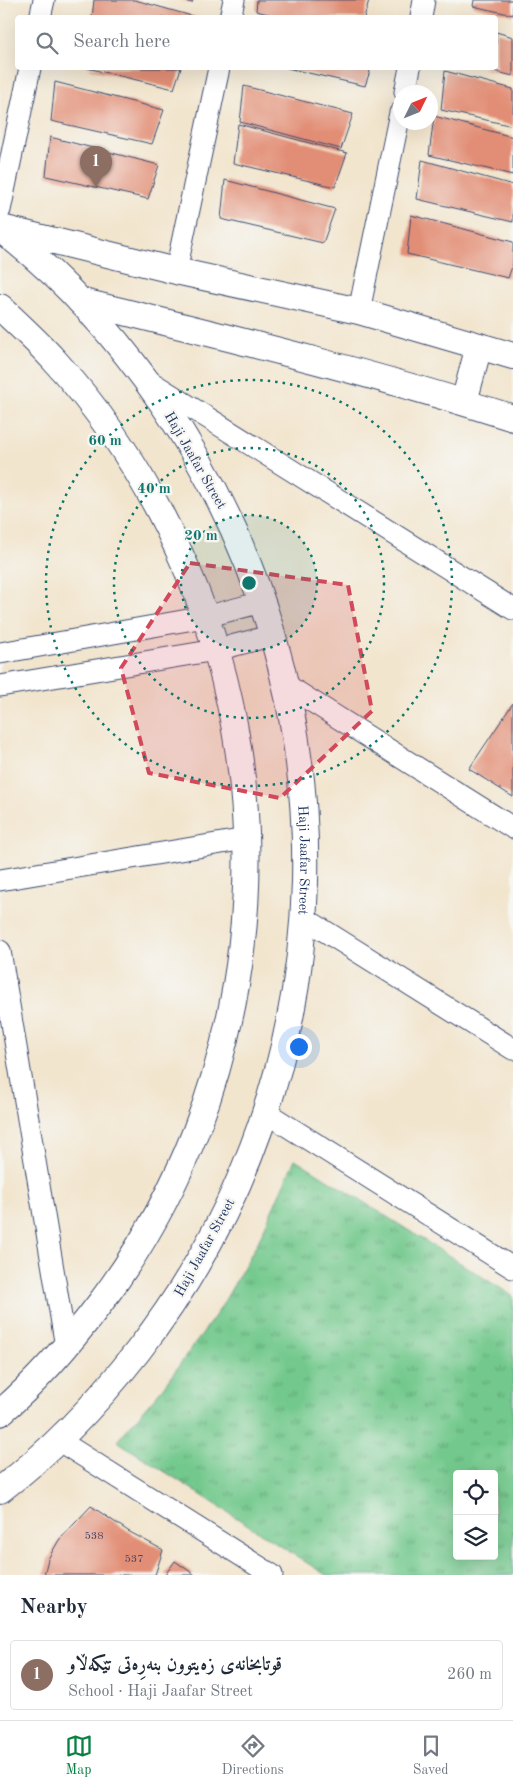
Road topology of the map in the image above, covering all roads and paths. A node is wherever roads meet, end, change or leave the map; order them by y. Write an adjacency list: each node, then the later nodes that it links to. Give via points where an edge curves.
1 (44, 0): 4 (street)
2 (234, 0): 5 (street)
3 (424, 0): 6 (street)
4 (41, 15)
5 (231, 15)
6 (421, 15)
7 (30, 70): 12 (street)
8 (219, 70): 14 (street)
9 (410, 70): 10 (street)
10 (406, 85)
11 (396, 130): 17 (street)
12 (0, 210)
13 (0, 228): 14 (street); 15 (street, Haji Jaafar Street)
14 (176, 270): 17 (street)
15 (80, 301): 20 (street, Haji Jaafar Street); 21 (street, via 274,349)
16 (0, 307): 25 (street, via 54,360 105,424 149,492 186,565)
17 (359, 311): 18 (street)
18 (479, 346): 19 (street); 21 (street)
19 (513, 356)
20 (145, 378): 23 (street, Haji Jaafar Street, via 186,438 221,501 251,567); 24 (street)
21 (464, 402): 22 (street)
22 (513, 418)
23 (262, 602): 25 (street); 26 (street, Haji Jaafar Street)
24 (513, 609)
25 (205, 617): 27 (street); 28 (street)
26 (274, 635): 27 (street); 29 (street, Haji Jaafar Street)
27 (216, 650): 30 (street); 32 (street, via 234,721 245,801)
28 (0, 653)
29 (286, 685): 31 (street); 34 (street, Haji Jaafar Street, via 302,777 306,849)
30 (0, 686)
31 (513, 828)
32 (246, 839): 33 (street); 39 (street, via 247,884 240,966 224,1047 199,1126 165,1201 123,1273)
33 (0, 880)
34 (304, 918): 36 (street); 37 (street, Haji Jaafar Street, via 295,992 280,1063)
35 (0, 951): 39 (street)
36 (513, 1049)
37 (265, 1112): 38 (street); 41 (street, Haji Jaafar Street, via 232,1198 160,1323 116,1380)
38 (513, 1268)
39 (66, 1347): 40 (street)
40 (0, 1414)
41 (58, 1440): 42 (street, Haji Jaafar Street); 43 (street)
42 (0, 1490)
43 (272, 1575)

